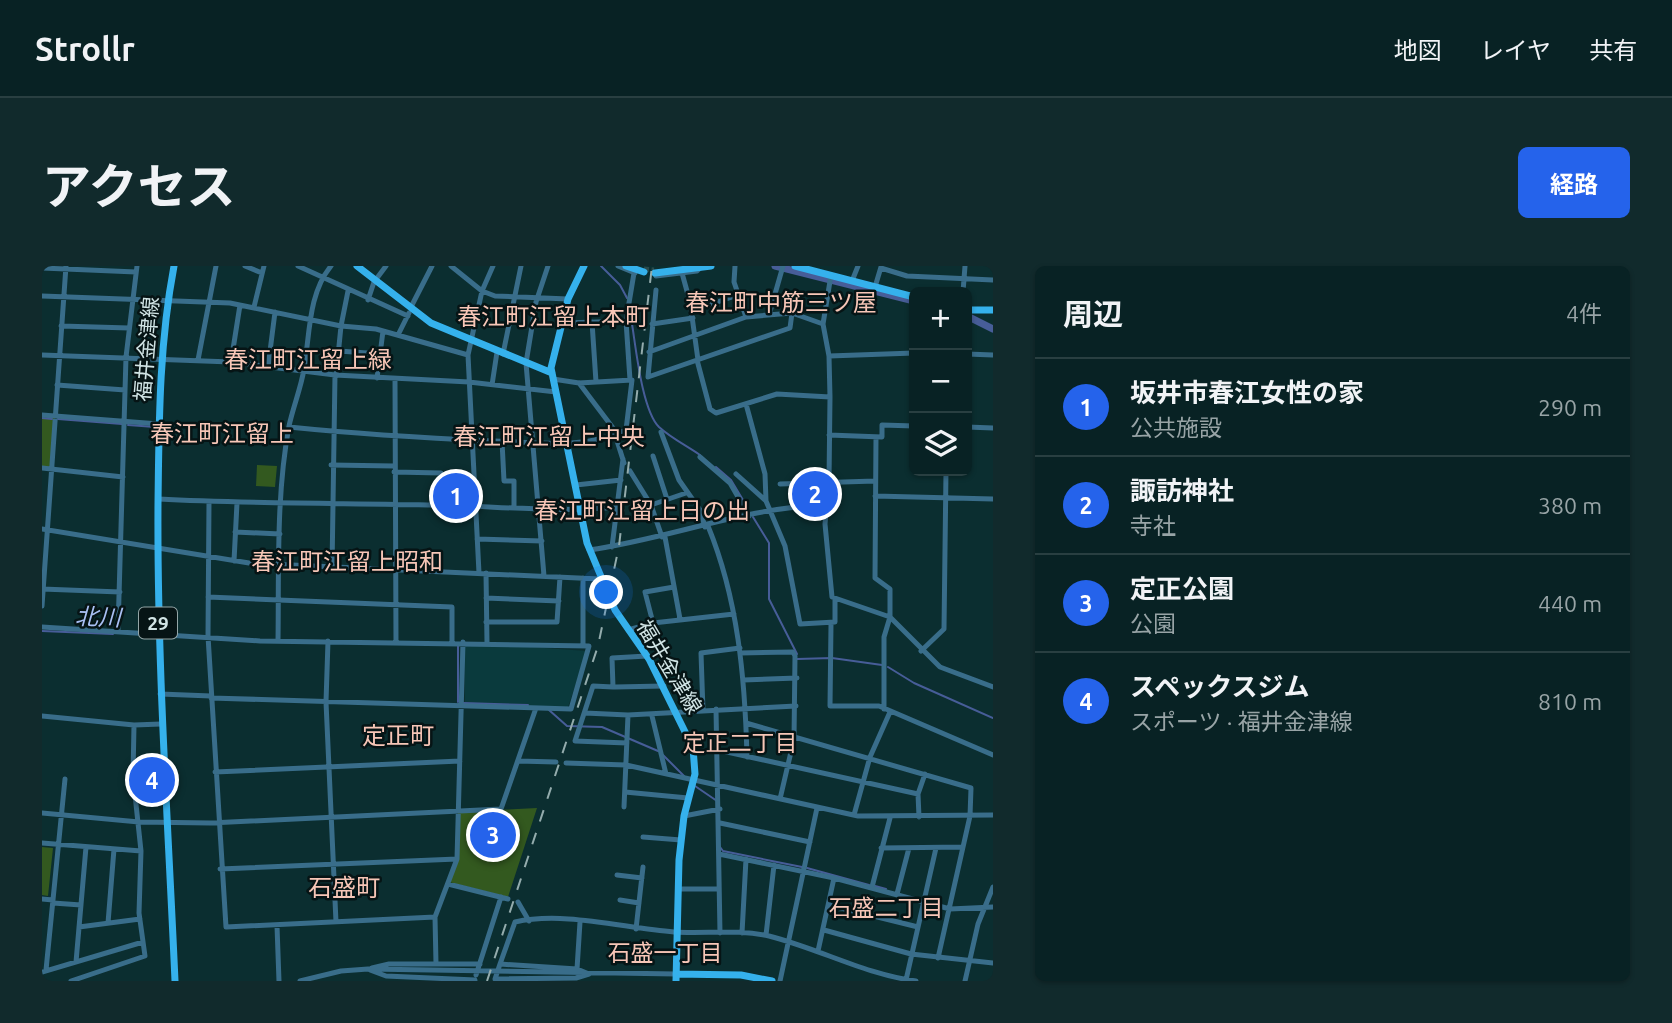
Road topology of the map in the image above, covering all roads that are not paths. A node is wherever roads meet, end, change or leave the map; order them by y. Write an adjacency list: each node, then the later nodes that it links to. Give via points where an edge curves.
1 (174, 266): 52 (main road, 福井金津線 / 29)
2 (216, 266): 55 (street)
3 (245, 266): 29 (street)
4 (298, 266): 35 (street)
5 (331, 266): 35 (street)
6 (357, 266): 37 (main road)
7 (386, 266): 37 (street)
8 (432, 266): 58 (street)
9 (455, 266): 44 (street)
10 (493, 266): 44 (street)
11 (521, 266): 50 (street)
12 (548, 266): 51 (street)
13 (584, 266): 53 (main road, 福井金津線)
14 (618, 266): 30 (street)
15 (626, 266): 31 (main road)
16 (689, 266): 23 (street)
17 (711, 266): 24 (main road)
18 (735, 266): 45 (street, via 733,282)
19 (783, 266): 64 (street)
20 (797, 266): 34 (main road)
21 (858, 266): 39 (street)
22 (965, 266): 36 (street)
23 (673, 267): 32 (street)
24 (700, 267): 32 (main road); 33 (street)
25 (881, 267): 36 (street, via 907,276); 40 (street)
26 (42, 268): 27 (street)
27 (66, 268): 28 (street); 48 (street)
28 (137, 269): 49 (street)
29 (263, 269): 57 (street)
30 (634, 270): 31 (street); 69 (street)
31 (644, 272)
32 (655, 273): 33 (street)
33 (682, 273): 59 (street)
34 (831, 275): 39 (main road); 73 (street)
35 (321, 278): 43 (street); 68 (street)
36 (965, 279): 38 (street); 41 (street)
37 (376, 280): 54 (street); 58 (main road)
38 (993, 280)
39 (852, 281): 40 (main road)
40 (875, 287): 47 (main road)
41 (964, 287)
42 (656, 290): 72 (street)
43 (348, 291): 54 (street); 75 (street)
44 (482, 291): 50 (street); 80 (street)
45 (738, 295): 59 (street); 66 (street)
46 (42, 296): 48 (street)
47 (909, 296)
48 (63, 298): 49 (street); 74 (street)
49 (132, 298): 52 (street); 76 (street)
50 (515, 298): 51 (street); 83 (street)
51 (538, 298): 53 (street); 97 (street)
52 (167, 299): 55 (street); 93 (main road, 福井金津線 / 29)
53 (569, 299): 71 (main road, 福井金津線)
54 (368, 300): 65 (street)
55 (210, 301): 56 (street); 94 (street)
56 (240, 304): 57 (street); 96 (street)
57 (254, 307): 62 (street)
58 (411, 307): 65 (street); 80 (main road, via 431,323)
59 (691, 310): 67 (street)
60 (972, 310): 61 (main road)
61 (993, 310)
62 (275, 312): 68 (street); 98 (street)
63 (792, 313): 64 (street); 73 (street); 95 (street, via 790,328)
64 (769, 315): 66 (street)
65 (408, 316): 78 (street)
66 (746, 317): 79 (street)
67 (693, 318): 72 (street); 79 (street)
68 (310, 320): 75 (street); 99 (street)
69 (630, 321): 70 (street); 104 (street)
70 (592, 322): 71 (street); 106 (street)
71 (562, 323): 101 (main road, 福井金津線)
72 (652, 324): 82 (street)
73 (823, 324): 91 (street)
74 (61, 326): 76 (street); 88 (street)
75 (341, 326): 77 (street); 81 (street)
76 (129, 328): 92 (street)
77 (383, 331): 78 (street); 85 (street)
78 (398, 335): 89 (street)
79 (695, 335): 82 (street); 95 (street)
80 (471, 341): 83 (main road); 89 (street)
81 (339, 351): 85 (street); 100 (street)
82 (649, 352): 95 (street, via 648,377)
83 (500, 353): 97 (main road); 109 (street)
84 (909, 353): 91 (street)
85 (381, 354): 102 (street)
86 (972, 354): 90 (street)
87 (42, 355): 88 (street)
88 (59, 355): 92 (street); 108 (street)
89 (468, 355): 105 (street)
90 (993, 355)
91 (829, 356): 113 (street)
92 (126, 357): 93 (street); 110 (street)
93 (161, 358): 94 (street); 118 (main road, 福井金津線 / 29)
94 (198, 360): 96 (street)
95 (697, 360): 114 (street, via 712,411)
96 (231, 362): 98 (street)
97 (526, 363): 101 (main road); 111 (street)
98 (268, 367): 99 (street)
99 (304, 371): 100 (street); 120 (street)
100 (336, 376): 102 (street); 123 (street)
101 (552, 376): 107 (street); 112 (main road, 福井金津線)
102 (377, 378): 103 (street)
103 (395, 380): 105 (street); 128 (street)
104 (630, 380): 106 (street); 125 (street, via 626,430)
105 (469, 382): 109 (street); 129 (street)
106 (596, 382): 107 (street)
107 (579, 383): 125 (street)
108 (57, 385): 110 (street); 116 (street)
109 (492, 385): 111 (street)
110 (125, 390): 117 (street)
111 (528, 390): 112 (street); 131 (street)
112 (556, 392): 132 (main road, 福井金津線)
113 (830, 397): 114 (street, via 777,394); 126 (street)
114 (746, 404): 154 (street, via 765,474)
115 (42, 415): 116 (street)
116 (55, 416): 117 (street); 137 (street)
117 (124, 422): 118 (street); 142 (street)
118 (159, 424): 151 (main road, 福井金津線 / 29)
119 (909, 426): 127 (street, via 882,425 882,437)
120 (289, 427): 123 (street); 157 (street)
121 (972, 427): 122 (street)
122 (993, 428)
123 (332, 431): 128 (street); 135 (street)
124 (661, 432): 148 (street)
125 (615, 435): 132 (street); 143 (street, via 624,461)
126 (829, 435): 127 (street); 144 (street)
127 (876, 437): 145 (street)
128 (395, 438): 129 (street); 138 (street)
129 (472, 440): 130 (street); 163 (street)
130 (502, 441): 131 (street); 164 (street, via 504,481 514,481)
131 (534, 442): 132 (street); 165 (street)
132 (567, 445): 147 (main road, 福井金津線)
133 (653, 456): 152 (street)
134 (700, 457): 169 (street, via 730,483)
135 (331, 465): 138 (street); 158 (street)
136 (42, 468): 137 (street)
137 (51, 469): 142 (street); 171 (street)
138 (394, 469): 159 (street); 160 (street, via 441,473)
139 (630, 471): 161 (street)
140 (736, 474): 154 (street)
141 (946, 476): 150 (street)
142 (122, 477): 177 (street)
143 (621, 480): 147 (street); 166 (street)
144 (830, 481): 145 (street); 146 (street); 162 (street)
145 (875, 481): 149 (street)
146 (780, 484)
147 (576, 485): 167 (main road, 福井金津線)
148 (686, 493): 152 (street); 170 (street)
149 (875, 496): 150 (street); 203 (street, via 875,578 889,586)
150 (946, 498): 153 (street); 221 (street, via 943,629)
151 (159, 499): 155 (street); 179 (main road, 福井金津線 / 29)
152 (667, 499): 161 (street)
153 (993, 499)
154 (766, 500): 168 (street)
155 (209, 502): 156 (street); 181 (street)
156 (237, 503): 157 (street); 172 (street)
157 (282, 505): 158 (street); 173 (street)
158 (331, 505): 159 (street); 184 (street)
159 (394, 505): 160 (street); 185 (street)
160 (440, 505): 163 (street)
161 (651, 505): 174 (street)
162 (825, 505): 168 (street); 198 (street)
163 (475, 506): 164 (street); 175 (street)
164 (514, 507): 165 (street)
165 (540, 507): 167 (street); 176 (street)
166 (617, 507): 167 (street); 178 (street)
167 (581, 510): 180 (main road, 福井金津線)
168 (771, 511): 169 (street); 207 (street, via 782,536 800,624)
169 (750, 516): 170 (street)
170 (706, 526): 174 (street); 202 (street, via 720,556)
171 (45, 529): 177 (street); 193 (street)
172 (235, 532): 173 (street); 182 (street)
173 (280, 534): 183 (street)
174 (664, 537): 178 (street); 192 (street)
175 (477, 539): 176 (street); 186 (street)
176 (542, 541): 188 (street)
177 (121, 543): 179 (street); 194 (street)
178 (612, 547): 180 (street)
179 (158, 549): 181 (street); 211 (main road, 福井金津線 / 29)
180 (589, 550): 191 (main road, 福井金津線)
181 (208, 557): 182 (street); 195 (street)
182 (234, 561): 183 (street)
183 (279, 565): 184 (street); 197 (street)
184 (332, 569): 185 (street)
185 (397, 570): 186 (street); 200 (street)
186 (479, 573): 187 (street)
187 (486, 573): 188 (street); 196 (street)
188 (544, 576): 189 (street)
189 (560, 577): 190 (street); 199 (street)
190 (583, 578): 191 (street); 219 (street)
191 (600, 579): 210 (main road, 福井金津線)
192 (674, 587): 204 (street); 206 (street, via 645,592)
193 (42, 589): 194 (street); 201 (street)
194 (120, 592): 209 (street)
195 (208, 597): 197 (street); 212 (street)
196 (486, 598): 199 (street); 205 (street)
197 (278, 600): 200 (street); 214 (street)
198 (835, 600): 203 (street); 207 (street, via 835,622)
199 (559, 601): 205 (street, via 557,622)
200 (396, 605): 215 (street); 216 (street, via 452,607)
201 (42, 606)
202 (734, 614): 204 (street); 220 (street)
203 (890, 617): 221 (street); 236 (street, via 884,637)
204 (680, 619): 206 (street)
205 (486, 622): 218 (street)
206 (653, 623): 210 (street)
207 (831, 624): 236 (street, via 830,706)
208 (42, 627): 209 (street)
209 (118, 630): 211 (street)
210 (628, 630): 222 (main road, 福井金津線)
211 (158, 632): 212 (street); 228 (main road, 福井金津線 / 29)
212 (208, 636): 214 (street); 229 (street)
213 (328, 640): 214 (street); 215 (street); 230 (street)
214 (278, 641)
215 (396, 641): 216 (street)
216 (453, 642): 217 (street)
217 (463, 642): 218 (street); 231 (street)
218 (486, 643): 219 (street)
219 (583, 646): 233 (street, via 589,646 571,709)
220 (740, 650): 223 (street, via 793,652); 224 (street); 237 (street, via 701,653)
221 (921, 651): 227 (street, via 946,670)
222 (647, 656): 225 (main road, 福井金津線); 238 (street, via 612,658 614,687 593,686)
223 (797, 678): 224 (street); 232 (street)
224 (743, 680): 235 (street)
225 (664, 686): 226 (street); 239 (main road, 福井金津線)
226 (615, 687)
227 (993, 687)
228 (160, 694): 229 (street); 244 (main road, 福井金津線 / 29)
229 (211, 697): 230 (street); 259 (street)
230 (326, 702): 231 (street); 258 (street)
231 (461, 706): 233 (street); 252 (street)
232 (796, 706): 235 (street); 246 (street)
233 (536, 708): 253 (street)
234 (716, 709): 235 (street); 237 (street); 248 (street)
235 (746, 709): 243 (street)
236 (887, 710): 249 (street); 251 (street)
237 (704, 711): 239 (street)
238 (586, 713): 240 (street); 247 (street, via 575,741)
239 (678, 714): 242 (street); 263 (main road, 福井金津線, via 693,748)
240 (628, 715): 242 (street); 247 (street)
241 (42, 716): 245 (street)
242 (652, 716): 260 (street)
243 (746, 723): 246 (street); 250 (street)
244 (161, 724): 245 (street); 284 (main road, 福井金津線 / 29)
245 (134, 725): 283 (street, via 133,776)
246 (794, 736): 251 (street); 257 (street)
247 (627, 743): 256 (street)
248 (719, 750): 250 (street); 265 (street)
249 (993, 755)
250 (747, 757): 257 (street)
251 (870, 757): 261 (street); 264 (street)
252 (460, 761): 258 (street); 273 (street)
253 (518, 761): 254 (street); 273 (street, via 501,809)
254 (556, 762)
255 (566, 763): 256 (street)
256 (626, 765): 260 (street); 266 (street)
257 (788, 766): 264 (street); 269 (street)
258 (329, 768): 259 (street); 280 (street)
259 (215, 772): 285 (street)
260 (666, 774): 263 (street)
261 (925, 774): 267 (street); 279 (street, via 971,788)
262 (65, 779): 275 (street)
263 (694, 779): 265 (street); 268 (main road, 福井金津線)
264 (862, 782): 267 (street); 276 (street)
265 (720, 786): 269 (street); 272 (street)
266 (625, 792): 268 (street); 270 (street)
267 (918, 794): 281 (street)
268 (688, 798): 278 (main road, 福井金津線)
269 (780, 799): 271 (street)
270 (624, 807)
271 (817, 808): 276 (street); 289 (street)
272 (720, 810): 278 (street); 286 (street)
273 (458, 812): 280 (street); 300 (street)
274 (42, 813): 275 (street)
275 (61, 815): 283 (street); 291 (street)
276 (854, 815): 282 (street)
277 (993, 815): 279 (street)
278 (684, 816): 288 (main road, 福井金津線)
279 (970, 816): 281 (street); 293 (street)
280 (331, 817): 285 (street); 302 (street)
281 (919, 817): 282 (street)
282 (890, 818): 294 (street)
283 (139, 822): 284 (street); 298 (street)
284 (167, 822): 285 (street); 364 (main road, 福井金津線 / 29)
285 (218, 822): 305 (street)
286 (720, 823): 289 (street); 299 (street)
287 (643, 837): 288 (street)
288 (681, 840): 313 (main road, 福井金津線)
289 (810, 842): 306 (street)
290 (42, 843): 291 (street)
291 (58, 845): 292 (street); 319 (street)
292 (86, 847): 297 (street); 322 (street)
293 (963, 847): 296 (street); 326 (street)
294 (881, 848): 295 (street); 311 (street)
295 (909, 848): 296 (street); 315 (street)
296 (936, 848): 318 (street)
297 (114, 849): 298 (street); 332 (street)
298 (141, 851): 328 (street)
299 (719, 854): 301 (street); 314 (street)
300 (457, 859): 302 (street); 310 (street)
301 (746, 859): 303 (street); 342 (street)
302 (334, 864): 305 (street); 330 (street)
303 (774, 865): 306 (street); 343 (street)
304 (643, 867): 308 (street)
305 (220, 869): 333 (street, via 224,926)
306 (804, 870): 309 (street); 345 (street)
307 (617, 875): 308 (street)
308 (642, 878): 321 (street)
309 (834, 878): 311 (street); 323 (street)
310 (448, 884): 327 (street); 354 (street, via 505,898)
311 (872, 887): 315 (street)
312 (993, 887): 324 (street)
313 (678, 888): 314 (street); 340 (main road, 福井金津線)
314 (719, 889): 341 (street)
315 (897, 894): 318 (street)
316 (42, 899): 319 (street)
317 (620, 900): 321 (street)
318 (924, 901): 326 (street); 335 (street)
319 (53, 902): 322 (street); 338 (street)
320 (518, 902): 329 (street)
321 (639, 903): 337 (street)
322 (81, 905): 334 (street)
323 (829, 905): 335 (street); 339 (street)
324 (983, 907): 325 (street); 326 (street); 350 (street)
325 (993, 907)
326 (948, 908): 349 (street)
327 (435, 917): 330 (street); 353 (street)
328 (140, 919): 332 (street); 344 (street)
329 (528, 920): 331 (street); 355 (street, via 515,922)
330 (336, 922): 333 (street)
331 (580, 922): 337 (street); 357 (street)
332 (108, 923): 334 (street)
333 (277, 926): 365 (street)
334 (79, 927): 351 (street)
335 (918, 928): 347 (street)
336 (42, 929): 338 (street)
337 (636, 929): 340 (street)
338 (50, 930): 348 (street)
339 (824, 930): 346 (street); 347 (street)
340 (677, 932): 341 (street); 361 (main road, 福井金津線)
341 (720, 933): 342 (street)
342 (743, 933): 343 (street)
343 (765, 935): 345 (street)
344 (143, 942): 351 (street); 363 (street, via 145,956)
345 (789, 942): 346 (street); 369 (street)
346 (818, 951): 359 (street)
347 (911, 954): 349 (street); 362 (street)
348 (45, 955): 358 (street)
349 (938, 958): 350 (street)
350 (970, 961): 352 (street); 372 (street)
351 (76, 962): 358 (street)
352 (993, 963)
353 (436, 964): 354 (street); 356 (street)
354 (480, 964): 367 (street)
355 (499, 964): 357 (street); 360 (street, via 495,979)
356 (369, 969): 360 (street); 366 (street); 367 (street, via 386,976)
357 (577, 969): 360 (street)
358 (44, 971)
359 (869, 972): 362 (street); 370 (street)
360 (589, 974): 361 (street)
361 (676, 978): 368 (main road, via 741,975)
362 (906, 980): 371 (street)
363 (71, 981)
364 (175, 981)
365 (279, 981)
366 (300, 981)
367 (474, 981)
368 (772, 981)
369 (780, 981)
370 (866, 981)
371 (916, 981)
372 (965, 981)

